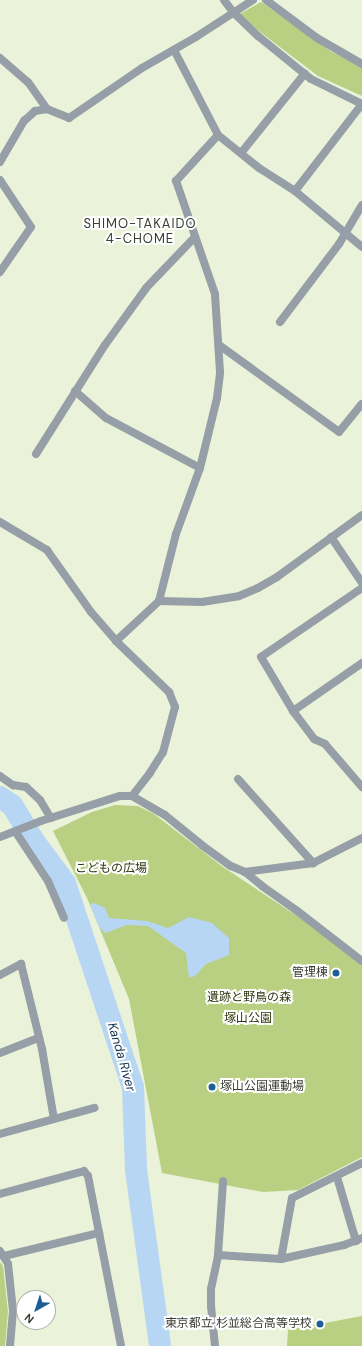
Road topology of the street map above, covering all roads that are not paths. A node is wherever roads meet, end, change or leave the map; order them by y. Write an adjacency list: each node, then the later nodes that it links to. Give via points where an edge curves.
1 (224, 0): 4 (street)
2 (252, 0): 4 (street)
3 (266, 0): 7 (street, via 316,38)
4 (234, 12): 5 (street); 8 (street, via 258,36)
5 (174, 50): 10 (street, via 142,68 69,118); 11 (street)
6 (0, 58): 10 (street, via 28,82)
7 (362, 64)
8 (305, 73): 9 (street, via 317,82); 12 (street)
9 (362, 104): 15 (street)
10 (47, 108): 13 (street, via 35,111 24,121)
11 (218, 135): 12 (street); 18 (street, via 176,181)
12 (241, 153): 15 (street)
13 (0, 162)
14 (0, 180): 20 (street, via 31,227)
15 (295, 191): 17 (street)
16 (362, 205): 17 (street)
17 (346, 234): 19 (street); 21 (street)
18 (194, 238): 22 (street, via 214,294); 23 (street, via 146,288)
19 (362, 247)
20 (0, 272)
21 (280, 322)
22 (218, 345): 24 (street, via 339,432); 26 (street, via 218,398)
23 (75, 391): 25 (street); 26 (street, via 106,418)
24 (362, 404)
25 (36, 454)
26 (200, 468): 32 (street, via 181,516)
27 (362, 515): 29 (street)
28 (0, 522): 33 (street, via 47,550 91,612)
29 (331, 538): 30 (street); 32 (street, via 277,577 239,596 202,602)
30 (362, 583)
31 (362, 588): 35 (street, via 261,658)
32 (159, 601): 33 (street)
33 (116, 641): 39 (street, via 169,692 175,707 163,752)
34 (362, 663): 35 (street)
35 (293, 711): 38 (street, via 314,739 325,744)
36 (0, 776): 40 (street, via 12,785 26,788 40,800)
37 (238, 779): 44 (street)
38 (362, 787)
39 (132, 796): 40 (street, via 102,800); 45 (street, via 165,816 231,866)
40 (51, 818): 41 (street)
41 (17, 830): 42 (street); 46 (street, via 48,881)
42 (0, 836)
43 (362, 838): 44 (street)
44 (314, 863): 45 (street)
45 (245, 872): 47 (street)
46 (64, 918)
47 (362, 961)
48 (0, 975): 49 (street, via 21,964)
49 (38, 1038): 50 (street); 52 (street)
50 (0, 1053)
51 (94, 1108): 52 (street)
52 (54, 1119): 53 (street)
53 (0, 1134)
54 (362, 1163): 55 (street)
55 (337, 1177): 59 (street); 62 (street, via 292,1198)
56 (223, 1181): 61 (street)
57 (0, 1194): 58 (street, via 84,1171 88,1176)
58 (99, 1233): 60 (street); 64 (street)
59 (359, 1239): 62 (street)
60 (2, 1253): 63 (street, via 8,1264 13,1312)
61 (218, 1255): 62 (street); 65 (street, via 211,1306)
62 (280, 1259)
63 (10, 1346)
64 (121, 1346)
65 (215, 1346)

